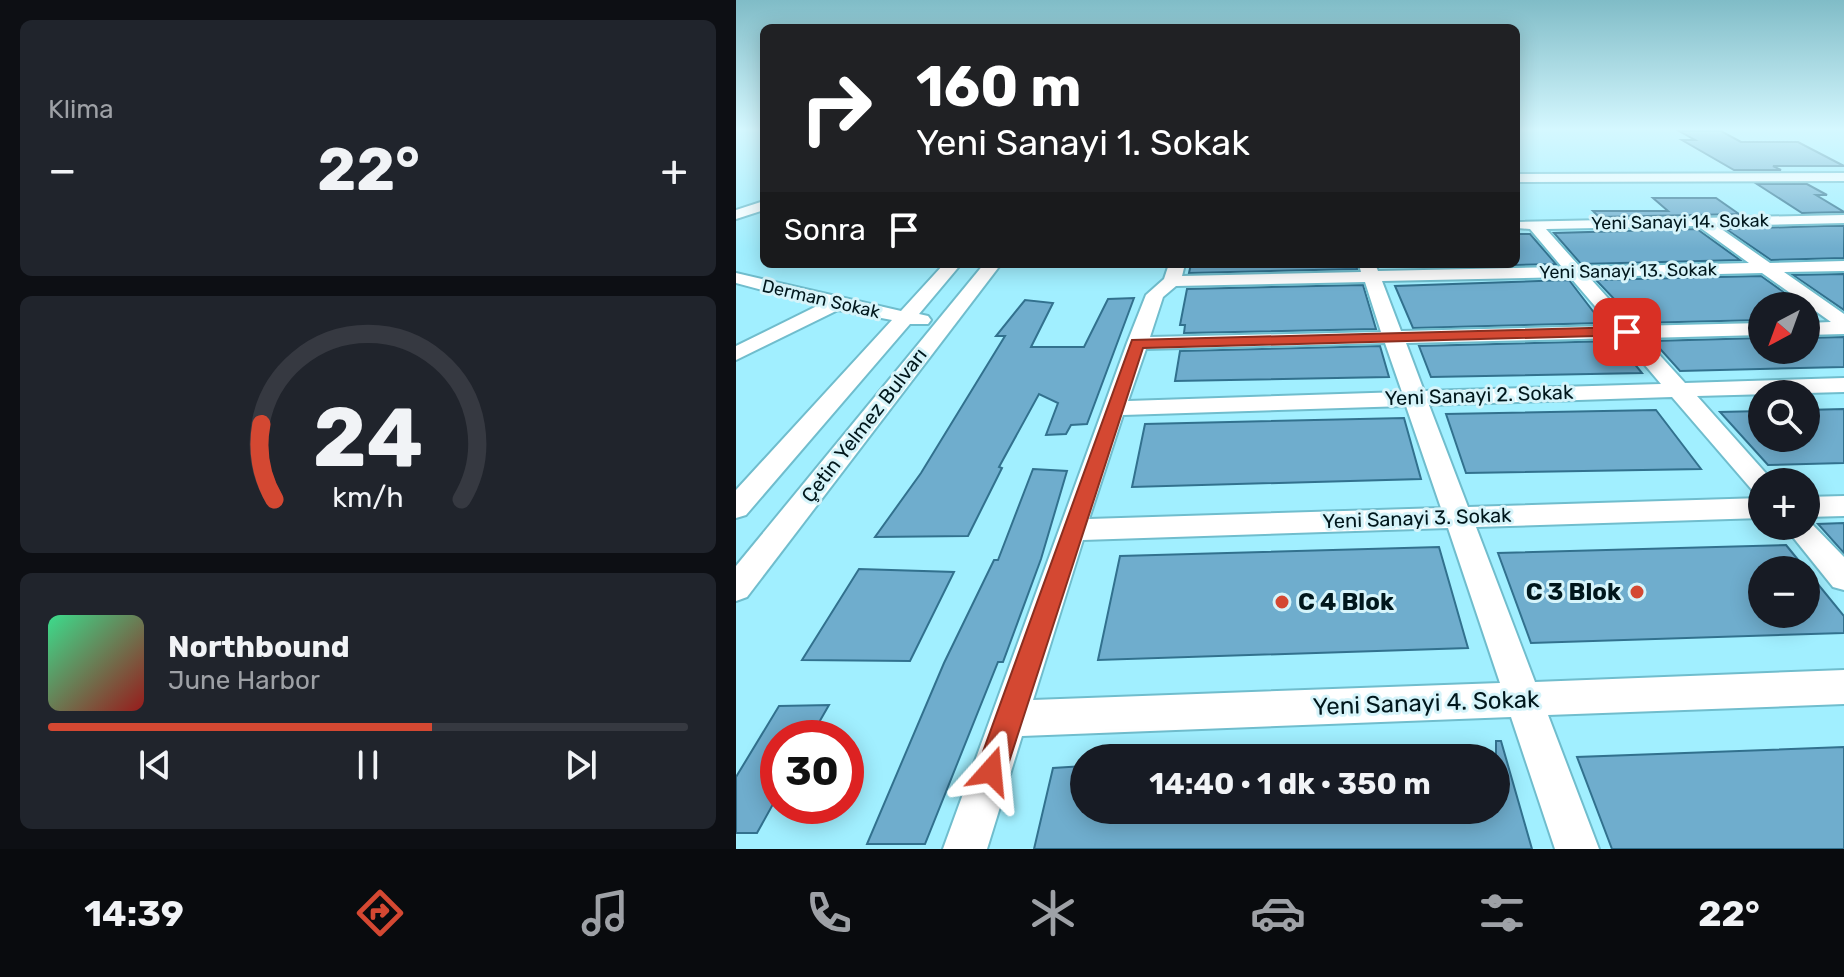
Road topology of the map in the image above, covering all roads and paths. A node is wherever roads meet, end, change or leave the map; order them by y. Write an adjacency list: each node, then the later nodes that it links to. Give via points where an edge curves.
1 (1821, 177): 2 (street); 3 (street); 4 (street)
2 (1844, 177)
3 (1520, 178)
4 (1844, 190)
5 (760, 206): 6 (street)
6 (736, 215)
7 (1844, 219): 8 (street, Yeni Sanayi 14. Sokak)
8 (1702, 222): 9 (street, Yeni Sanayi 14. Sokak); 13 (street)
9 (1524, 225): 16 (street)
10 (1844, 266): 13 (street, Yeni Sanayi 13. Sokak)
11 (950, 268): 19 (street, Çetin Yelmez Bulvarı)
12 (990, 268): 20 (street, Çetin Yelmez Bulvarı)
13 (1767, 268): 16 (street, Yeni Sanayi 13. Sokak); 21 (street)
14 (1369, 270): 15 (street, Yeni Sanayi 13. Sokak); 16 (street, Yeni Sanayi 13. Sokak); 25 (street)
15 (1174, 272): 26 (street, via 1155,295)
16 (1575, 272): 24 (street)
17 (736, 278): 18 (street, Derman Sokak)
18 (836, 304): 19 (street, Derman Sokak); 27 (street)
19 (906, 319): 20 (street, Derman Sokak); 35 (street, Çetin Yelmez Bulvarı)
20 (946, 322): 41 (street, Çetin Yelmez Bulvarı)
21 (1844, 326): 22 (street)
22 (1820, 328)
23 (1748, 329): 24 (street)
24 (1627, 332): 25 (street); 29 (street)
25 (1393, 336): 26 (street); 30 (street)
26 (1137, 343): 31 (street)
27 (736, 354)
28 (1844, 385): 29 (street, Yeni Sanayi 2. Sokak)
29 (1678, 389): 30 (street, Yeni Sanayi 2. Sokak); 32 (street)
30 (1414, 396): 31 (street, Yeni Sanayi 2. Sokak); 37 (street)
31 (1114, 408): 38 (street)
32 (1748, 469)
33 (1844, 506): 34 (street)
34 (1820, 507)
35 (736, 508)
36 (1748, 508): 37 (street, Yeni Sanayi 3. Sokak)
37 (1458, 517): 38 (street, Yeni Sanayi 3. Sokak); 43 (street)
38 (1072, 530): 44 (street)
39 (1810, 540): 40 (street)
40 (1844, 578)
41 (736, 588)
42 (1844, 687): 43 (street, Yeni Sanayi 4. Sokak)
43 (1523, 699): 44 (street, Yeni Sanayi 4. Sokak); 46 (street)
44 (1009, 719): 45 (street)
45 (965, 849)
46 (1577, 849)

